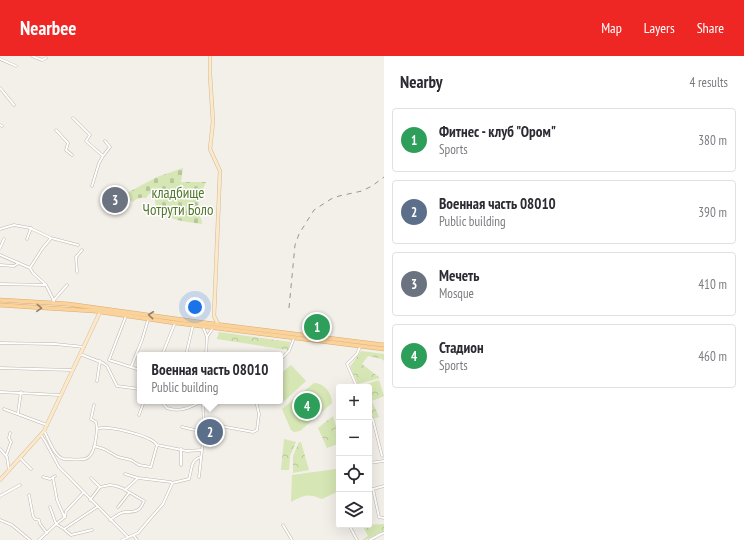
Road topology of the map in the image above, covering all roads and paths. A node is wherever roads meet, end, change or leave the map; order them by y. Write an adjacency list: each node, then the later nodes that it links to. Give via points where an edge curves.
1 (32, 56): 4 (street, via 43,60)
2 (210, 56): 37 (street, via 213,122 210,149 220,171)
3 (0, 58): 5 (street)
4 (46, 58)
5 (16, 66)
6 (0, 88): 7 (street)
7 (14, 105)
8 (73, 118): 12 (street, via 90,134 86,141)
9 (56, 130): 11 (street, via 68,143 66,150)
10 (105, 141): 12 (street, via 110,147)
11 (72, 155)
12 (103, 156): 13 (street, via 98,163)
13 (92, 186)
14 (31, 228): 15 (street, via 14,225); 16 (street); 18 (street)
15 (0, 229)
16 (51, 238): 19 (street); 25 (street)
17 (4, 239): 20 (street)
18 (27, 239)
19 (78, 245)
20 (0, 248)
21 (82, 250): 26 (street, via 76,257)
22 (0, 255): 23 (street)
23 (19, 263): 24 (street, via 14,266); 25 (street)
24 (0, 265)
25 (30, 268): 28 (street)
26 (77, 272)
27 (0, 284): 28 (street)
28 (46, 285): 31 (street)
29 (67, 285): 31 (street)
30 (0, 300): 31 (main road)
31 (53, 302): 33 (main road)
32 (0, 305): 34 (main road, one-way to 34)
33 (78, 305): 34 (main road); 38 (main road, one-way to 33)
34 (77, 310): 35 (main road)
35 (100, 312): 36 (main road); 52 (street)
36 (126, 316): 39 (main road); 63 (street, via 109,360)
37 (214, 316): 41 (street); 43 (street)
38 (169, 317): 40 (main road); 41 (main road)
39 (148, 320): 40 (main road); 56 (street)
40 (169, 322): 42 (main road)
41 (208, 322): 43 (main road)
42 (175, 323): 44 (main road); 57 (street)
43 (218, 324): 47 (main road)
44 (193, 326): 45 (main road); 58 (street)
45 (203, 327): 46 (main road); 48 (street)
46 (213, 328): 47 (main road); 48 (street)
47 (253, 331): 49 (main road); 51 (main road)
48 (207, 337): 59 (street)
49 (294, 338): 53 (main road); 61 (street, via 289,351)
50 (0, 343): 52 (street)
51 (384, 345)
52 (84, 347): 60 (street)
53 (360, 347): 54 (main road); 68 (street, via 347,364)
54 (384, 349)
55 (137, 352): 63 (street)
56 (137, 352)
57 (163, 352)
58 (187, 352)
59 (206, 352)
60 (80, 354): 62 (street); 66 (street)
61 (283, 357)
62 (100, 361): 67 (street); 69 (street, via 106,366 117,386)
63 (131, 367): 65 (street)
64 (0, 368): 66 (street)
65 (137, 369)
66 (72, 370): 72 (street)
67 (97, 381)
68 (356, 384)
69 (137, 389)
70 (0, 392): 71 (street)
71 (21, 392): 72 (street); 80 (street)
72 (60, 395): 84 (street)
73 (142, 404): 81 (street)
74 (164, 404): 75 (street, via 167,408 179,410)
75 (197, 404)
76 (203, 404): 83 (street)
77 (257, 404): 83 (street, via 259,414 257,430 253,432)
78 (94, 405): 86 (street, via 91,419 96,422)
79 (4, 408): 80 (street)
80 (18, 413): 84 (street)
81 (139, 415)
82 (372, 418): 97 (street)
83 (204, 424): 88 (street)
84 (47, 425): 87 (street)
85 (182, 427): 88 (street)
86 (97, 428): 91 (street, via 106,427 131,433 154,440); 92 (street)
87 (44, 431): 90 (street); 92 (street, via 61,459 85,459)
88 (204, 432): 95 (street)
89 (10, 433): 96 (street, via 11,442)
90 (41, 435): 99 (street); 117 (street, via 59,468)
91 (157, 445): 92 (street, via 152,467 139,466 131,460); 94 (street)
92 (94, 446)
93 (0, 449): 96 (street)
94 (181, 449): 95 (street); 102 (street)
95 (201, 450): 98 (street)
96 (6, 456): 104 (street)
97 (382, 456)
98 (201, 457): 106 (street); 111 (street, via 193,462 189,479)
99 (20, 458): 103 (street); 104 (street)
100 (384, 461): 101 (street)
101 (372, 463)
102 (181, 466)
103 (31, 469)
104 (9, 470): 110 (street)
105 (125, 474): 109 (street)
106 (199, 476)
107 (43, 478): 125 (street, via 54,477 57,500)
108 (91, 478): 114 (street)
109 (138, 478): 111 (street); 116 (street)
110 (0, 480)
111 (172, 483): 136 (street, via 163,504)
112 (20, 485): 120 (street)
113 (384, 486): 115 (street)
114 (100, 487): 116 (street, via 110,485); 121 (street)
115 (373, 489): 126 (street, via 379,517)
116 (124, 490): 118 (street)
117 (83, 493): 121 (street); 125 (street, via 66,511)
118 (129, 493): 124 (street); 128 (street, via 144,501 141,507 132,513 123,513)
119 (29, 495): 134 (street, via 33,516 38,519)
120 (0, 496)
121 (90, 500): 123 (street)
122 (50, 506): 129 (street)
123 (97, 507): 128 (street); 132 (street)
124 (118, 507)
125 (65, 517): 129 (street)
126 (384, 518)
127 (0, 520): 138 (street, via 12,525)
128 (110, 520): 137 (street)
129 (56, 524): 132 (street); 134 (street)
130 (283, 525): 142 (street)
131 (351, 528): 143 (street)
132 (64, 529): 133 (street, via 71,535)
133 (92, 530)
134 (46, 533): 139 (street)
135 (384, 534): 144 (street)
136 (134, 536): 137 (street); 141 (street)
137 (128, 537): 140 (street)
138 (30, 540)
139 (40, 540)
140 (122, 540)
141 (137, 540)
142 (292, 540)
143 (357, 540)
144 (370, 540)

